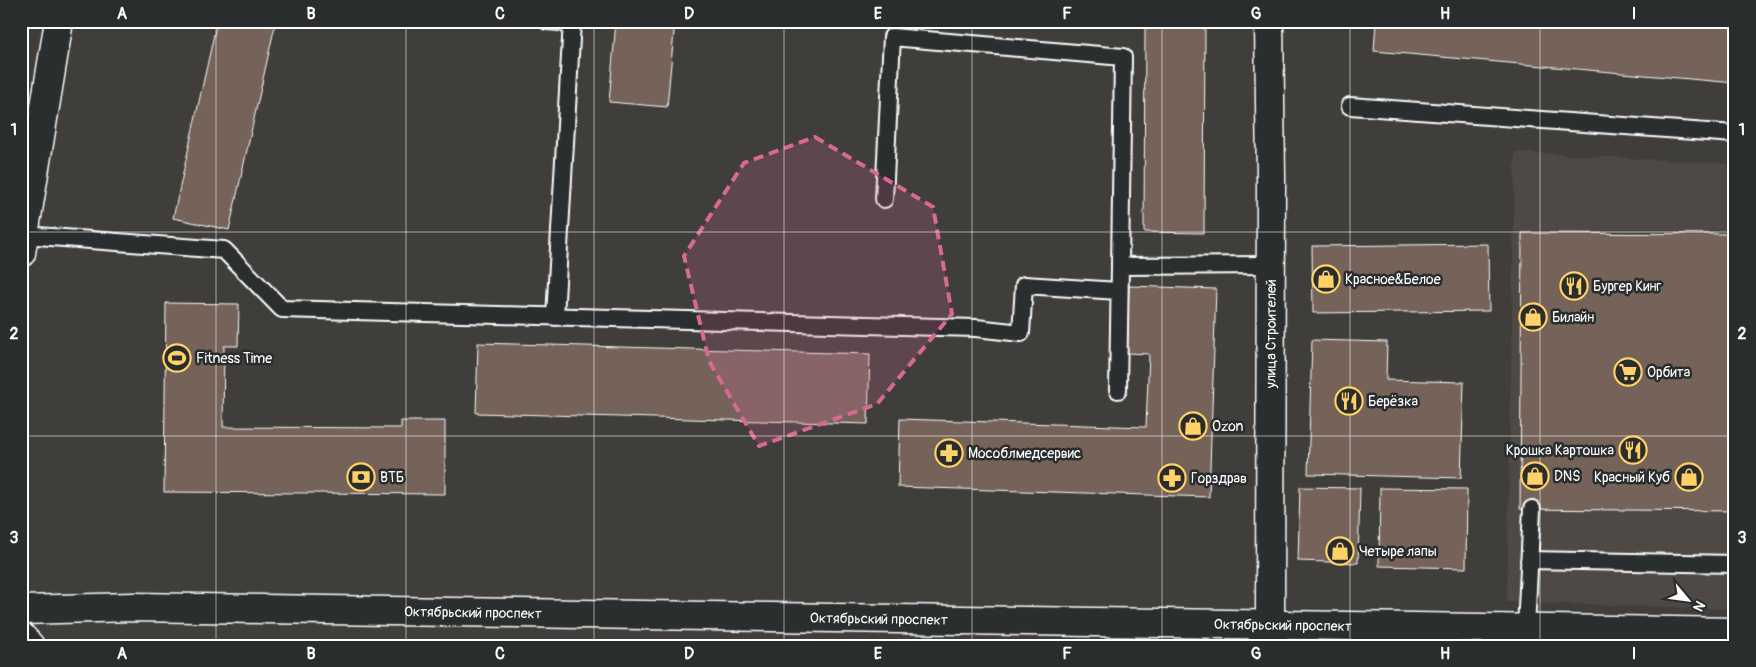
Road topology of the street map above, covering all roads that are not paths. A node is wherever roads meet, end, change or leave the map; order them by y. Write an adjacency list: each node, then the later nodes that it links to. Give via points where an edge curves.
1 (59, 21): 8 (main road)
2 (547, 21): 4 (lane)
3 (1269, 21): 9 (main road, улица Строителей)
4 (572, 22): 12 (lane)
5 (1350, 106): 6 (lane)
6 (1735, 134)
7 (884, 199): 10 (lane, via 892,37 1123,57)
8 (23, 244): 12 (lane, via 224,250 282,309)
9 (1271, 265): 10 (lane); 20 (main road, улица Строителей)
10 (1120, 266): 11 (lane)
11 (1119, 291): 12 (lane, via 1024,285 1021,332 976,328); 13 (lane)
12 (555, 317)
13 (1118, 390)
14 (1532, 509): 15 (lane)
15 (1529, 560): 16 (lane); 18 (lane)
16 (1735, 564)
17 (21, 610): 20 (main road, Октябрьский проспект, via 133,607)
18 (1526, 628): 19 (main road, Октябрьский проспект); 20 (main road, Октябрьский проспект)
19 (1735, 632)
20 (1266, 635)
21 (21, 636): 22 (main road)
22 (30, 646)

